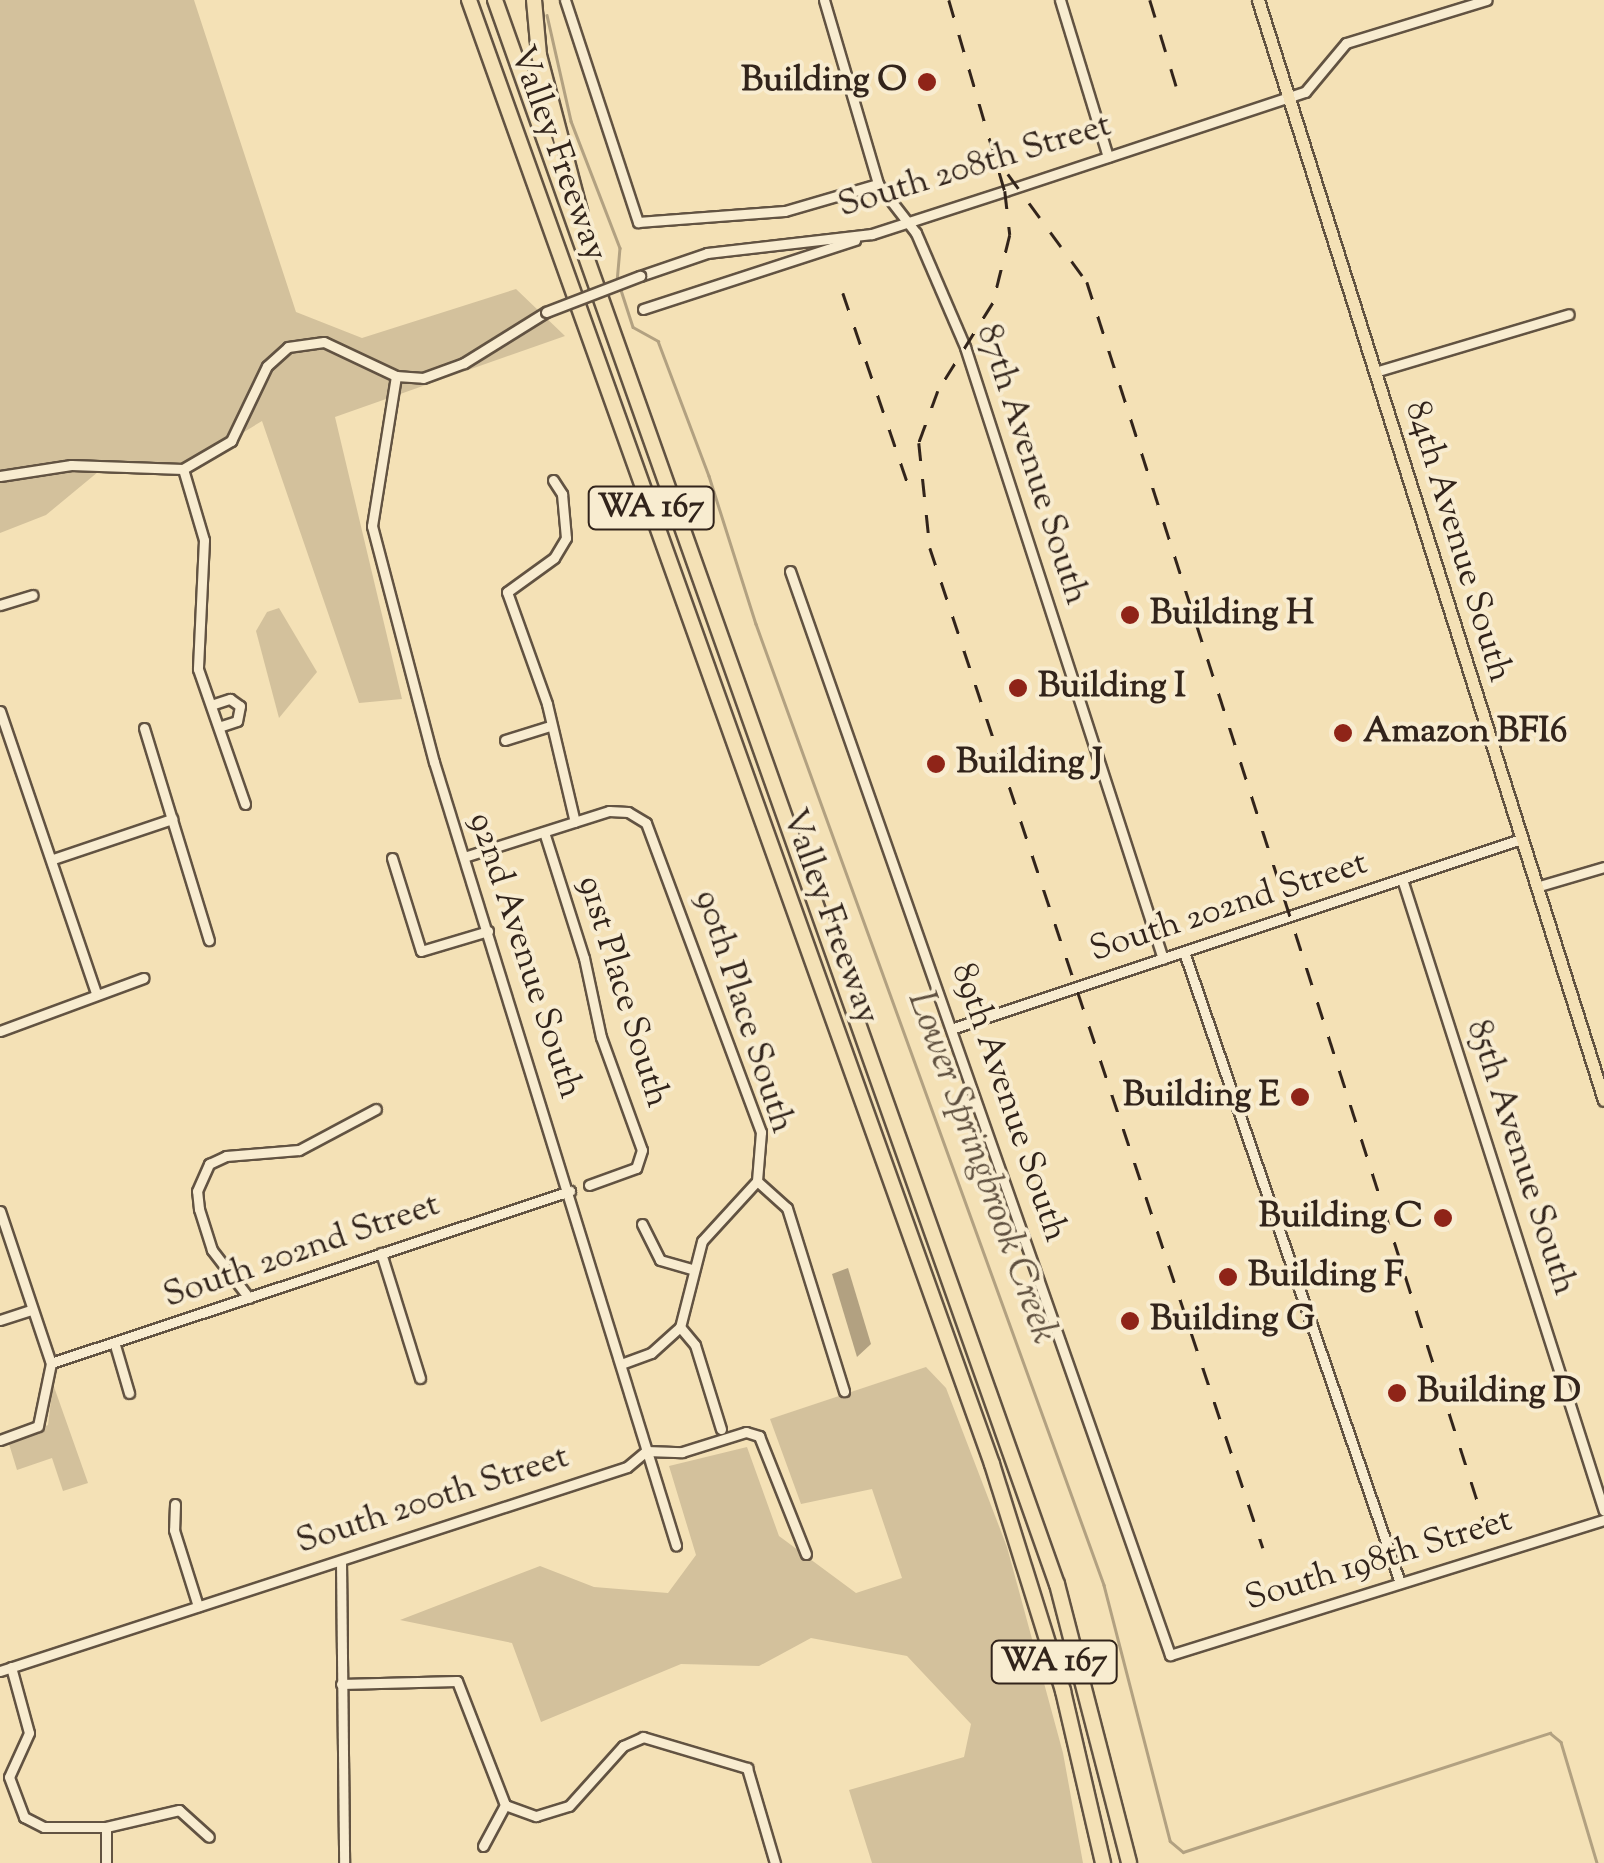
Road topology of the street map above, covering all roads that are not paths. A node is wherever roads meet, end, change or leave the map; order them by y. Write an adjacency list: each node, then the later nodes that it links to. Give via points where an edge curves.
1 (469, 0): 72 (highway, Valley Freeway / WA 167)
2 (495, 0): 14 (highway, Valley Freeway / WA 167)
3 (534, 0): 14 (highway, via 539,55)
4 (566, 0): 11 (street, via 638,222 785,211)
5 (824, 0): 11 (street, 87th Avenue South)
6 (1060, 0): 10 (street)
7 (1258, 0): 9 (main road, 84th Avenue South)
8 (1488, 0): 9 (street, South 208th Street, via 1346,43 1314,87)
9 (1288, 98): 10 (street, South 208th Street); 17 (main road, 84th Avenue South)
10 (1108, 158): 12 (street, South 208th Street)
11 (878, 184): 12 (street, 87th Avenue South)
12 (908, 222): 13 (street, South 208th Street); 45 (street, 87th Avenue South, via 965,347)
13 (872, 234): 15 (street); 18 (street, South 208th Street, bridge, via 707,253 546,312 445,372)
14 (590, 260): 93 (highway, Valley Freeway / WA 167, via 1052,1568)
15 (643, 309)
16 (1569, 314): 17 (street)
17 (1375, 372): 35 (main road, 84th Avenue South)
18 (396, 376): 19 (street, via 324,342 288,347 268,366 231,442); 36 (street, 92nd Avenue South, via 372,526)
19 (183, 470): 20 (street, via 72,464); 25 (street, via 204,540 197,660)
20 (0, 476)
21 (553, 480): 27 (street, via 564,504 562,548 511,584 508,597)
22 (790, 571): 48 (street, 89th Avenue South)
23 (33, 595): 24 (street)
24 (0, 605)
25 (211, 704): 28 (street); 28 (street, via 230,699 240,706 237,720)
26 (0, 711): 38 (street)
27 (550, 726): 30 (street); 33 (street)
28 (219, 727): 31 (street)
29 (144, 728): 32 (street)
30 (506, 740)
31 (245, 804)
32 (172, 818): 38 (street); 43 (street)
33 (575, 822): 34 (street); 52 (street, 90th Place South, via 608,812 639,816 656,840 761,1132)
34 (544, 832): 36 (street); 53 (street, 91st Place South, via 601,1037 642,1150 636,1168)
35 (1521, 839): 40 (street, South 202nd Street); 41 (main road, 84th Avenue South)
36 (464, 857): 42 (street, 92nd Avenue South)
37 (392, 858): 42 (street, via 421,951)
38 (53, 859): 47 (street)
39 (1604, 866): 41 (street)
40 (1402, 879): 44 (street, South 202nd Street); 74 (street, 85th Avenue South)
41 (1536, 887): 50 (main road, 84th Avenue South)
42 (488, 931): 54 (street, 92nd Avenue South)
43 (209, 940)
44 (1184, 952): 45 (street, South 202nd Street); 79 (street)
45 (1162, 959): 48 (street, South 202nd Street)
46 (143, 978): 47 (street)
47 (96, 993): 49 (street, via 67,1012)
48 (954, 1028): 81 (street, 89th Avenue South)
49 (0, 1031)
50 (1604, 1100)
51 (376, 1109): 59 (street, via 300,1150 220,1157 204,1172 197,1191 205,1230)
52 (757, 1181): 58 (street, via 710,1230); 67 (street, 90th Place South, via 787,1208)
53 (589, 1185)
54 (570, 1191): 57 (street, South 202nd Street); 65 (street, 92nd Avenue South)
55 (0, 1211): 60 (street)
56 (642, 1224): 58 (street, via 660,1260)
57 (381, 1254): 59 (street, South 202nd Street); 66 (street)
58 (694, 1270): 62 (street)
59 (249, 1298): 63 (street, South 202nd Street)
60 (30, 1310): 61 (street); 64 (street)
61 (0, 1320)
62 (680, 1327): 65 (street, via 651,1353); 69 (street, via 695,1345)
63 (115, 1345): 64 (street, South 202nd Street); 68 (street)
64 (50, 1363): 70 (street, via 38,1426)
65 (624, 1363): 71 (street, 92nd Avenue South)
66 (420, 1378)
67 (844, 1391)
68 (129, 1393)
69 (721, 1429)
70 (0, 1440)
71 (646, 1451): 76 (street, 92nd Avenue South); 77 (street, South 200th Street, via 682,1452 746,1432 759,1436); 78 (street, South 200th Street, via 627,1466)
72 (992, 1464): 91 (highway, Valley Freeway / WA 167, via 1063,1691); 92 (highway, via 1058,1646)
73 (174, 1504): 80 (street, via 174,1530)
74 (1604, 1511)
75 (1604, 1520): 79 (street, South 198th Street)
76 (676, 1544)
77 (806, 1554)
78 (340, 1561): 80 (street, South 200th Street); 83 (street)
79 (1400, 1583): 81 (street, South 198th Street)
80 (198, 1606): 82 (street, South 200th Street)
81 (1170, 1654)
82 (5, 1669): 85 (street, via 29,1733 9,1777 19,1811 44,1827)
83 (341, 1684): 84 (street, via 457,1681); 89 (street)
84 (505, 1806): 87 (street); 90 (street, via 536,1816 569,1806 623,1746 643,1736 746,1768)
85 (106, 1827): 86 (street, via 179,1810); 88 (street)
86 (209, 1837)
87 (483, 1846)
88 (106, 1863)
89 (344, 1863)
90 (776, 1863)
91 (1103, 1863)
92 (1110, 1863)
93 (1129, 1863)

